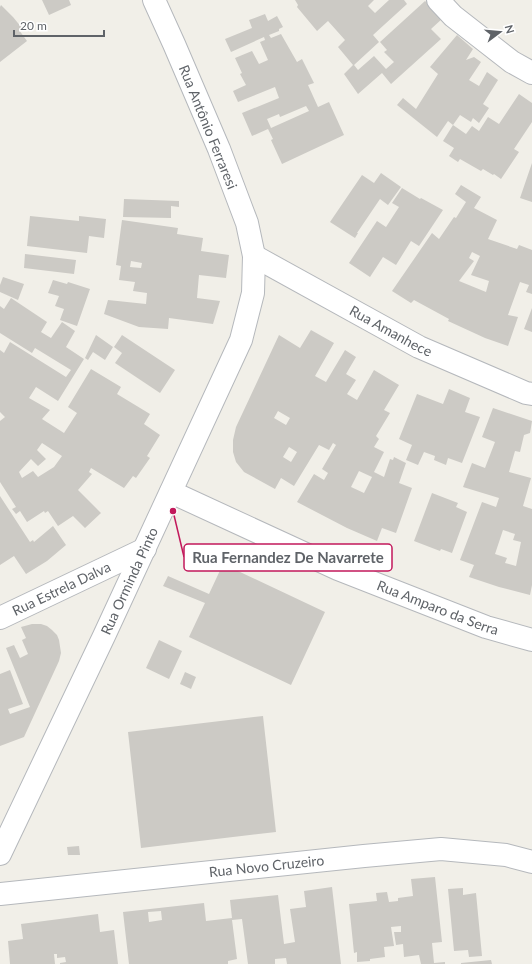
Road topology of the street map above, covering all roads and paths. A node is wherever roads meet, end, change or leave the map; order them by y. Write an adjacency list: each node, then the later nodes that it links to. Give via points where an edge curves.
1 (154, 0): 4 (street, Rua Antônio Ferraresi, via 227,171 247,223)
2 (438, 0): 3 (street, via 453,16 512,62)
3 (532, 73)
4 (254, 256): 5 (street, Rua Amanhece, via 419,347); 6 (street, Rua Orminda Pinto, via 252,293 241,340)
5 (532, 394)
6 (171, 492): 7 (street, Rua Orminda Pinto); 9 (street, Rua Amparo da Serra, via 338,569 486,627)
7 (144, 549): 8 (street, Rua Estrela Dalva); 10 (street, Rua Orminda Pinto)
8 (0, 618)
9 (532, 640)
10 (0, 854)
11 (532, 862): 12 (street, Rua Novo Cruzeiro, via 506,856 442,849)
12 (0, 894)

